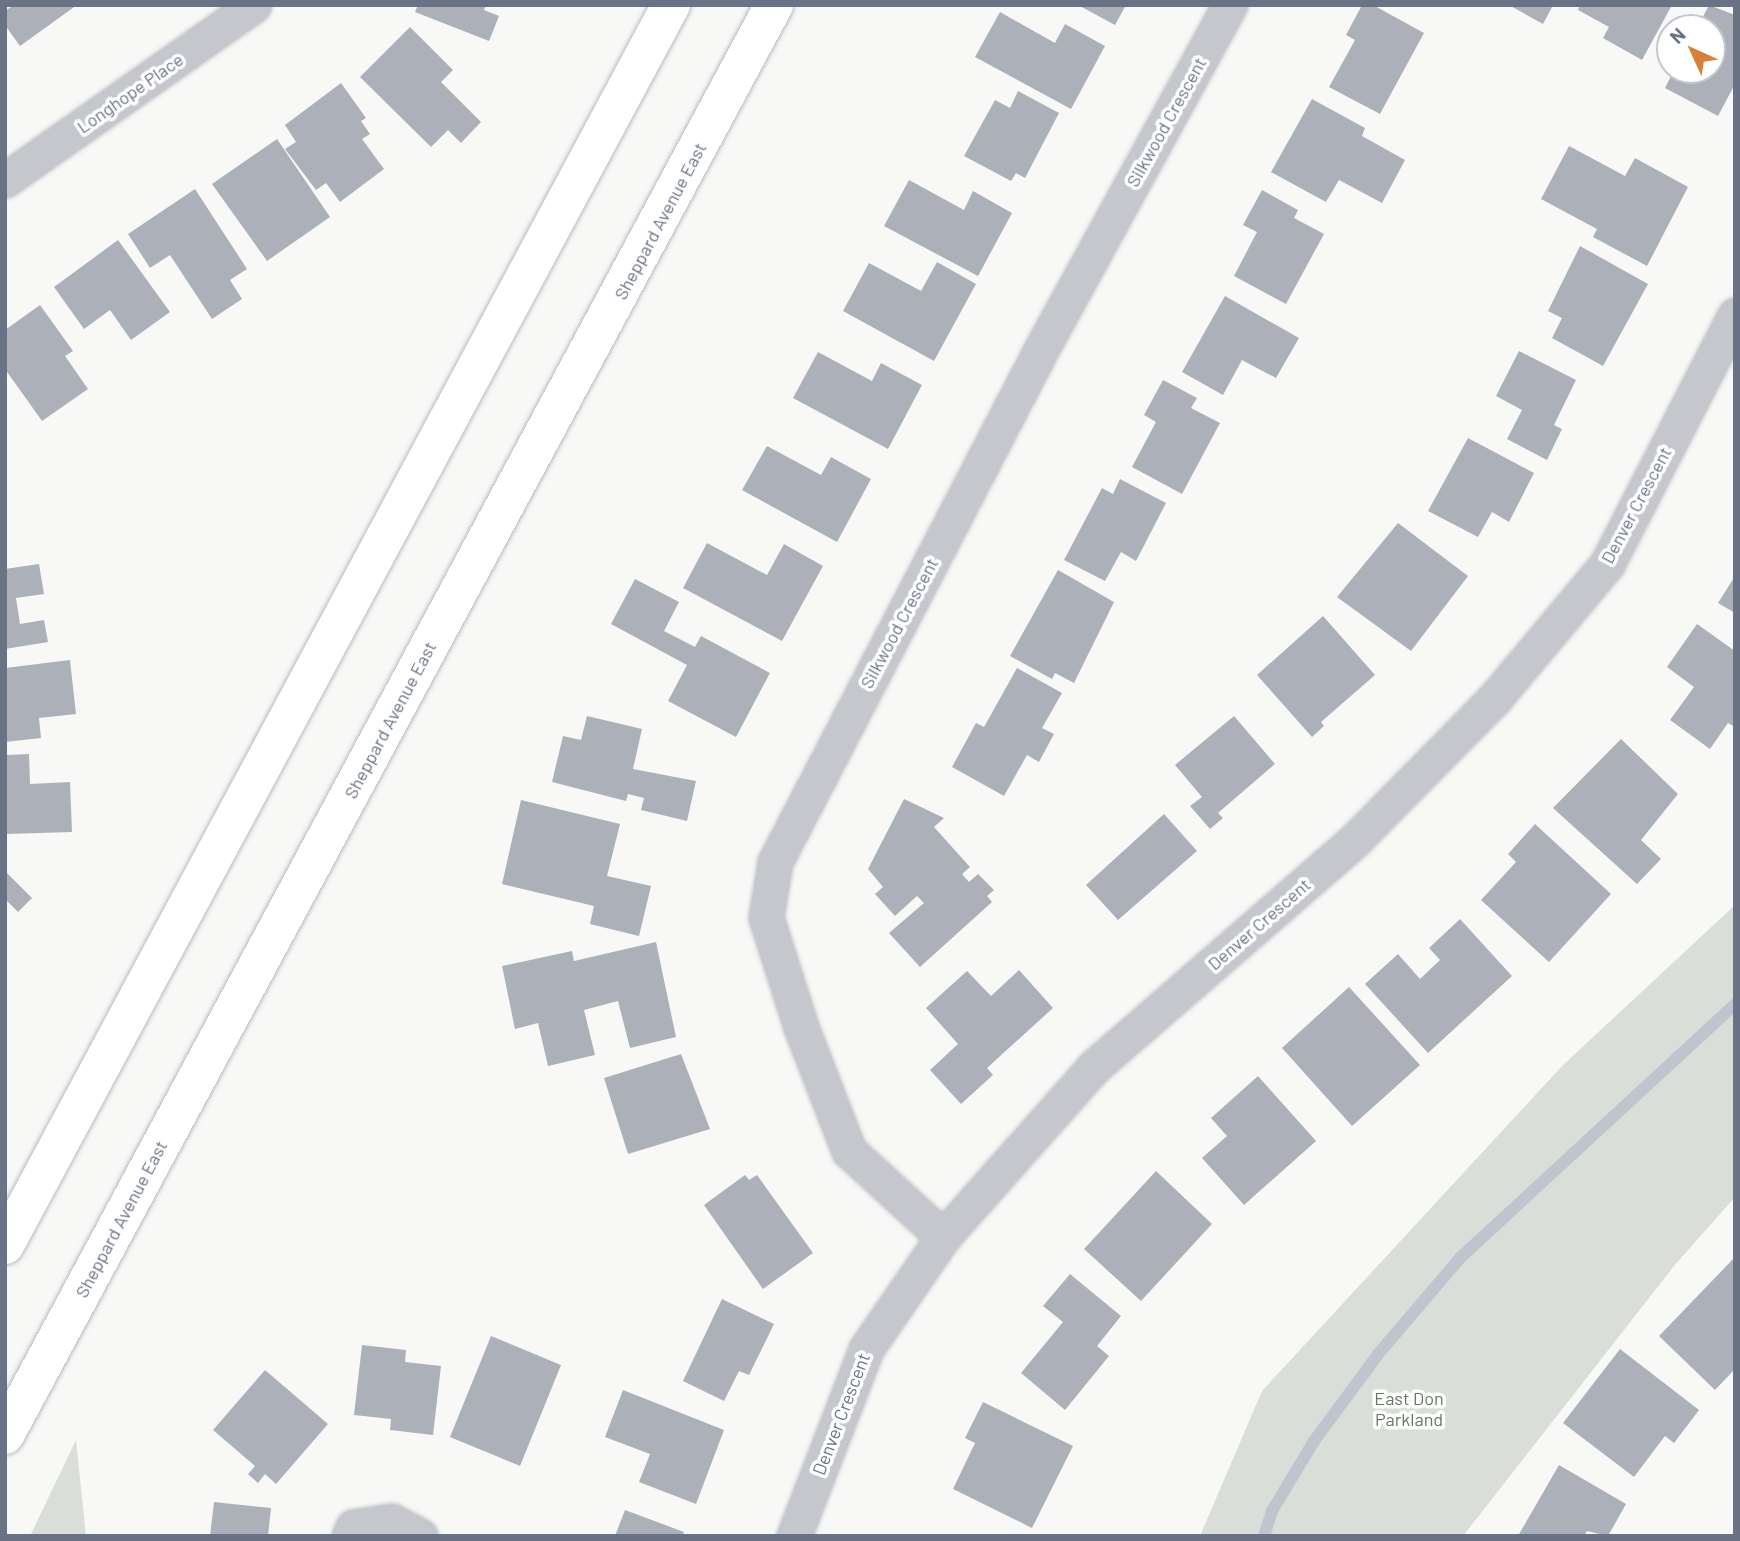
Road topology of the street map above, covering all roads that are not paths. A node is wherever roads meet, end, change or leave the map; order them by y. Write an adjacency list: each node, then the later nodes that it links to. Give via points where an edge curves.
1 (254, 5): 5 (street, Longhope Place)
2 (671, 5): 8 (main road)
3 (774, 5): 9 (main road, Sheppard Avenue East)
4 (1230, 5): 7 (street, Silkwood Crescent, via 1043,346 775,862 766,917 801,1027 849,1151)
5 (5, 180)
6 (1735, 315): 7 (street, Denver Crescent, via 1606,564 1495,698 1355,840 1094,1067)
7 (943, 1237): 12 (street, Denver Crescent, via 866,1349)
8 (5, 1245)
9 (5, 1435)
10 (349, 1536): 11 (street, via 353,1527 392,1521)
11 (421, 1536)
12 (794, 1536)

